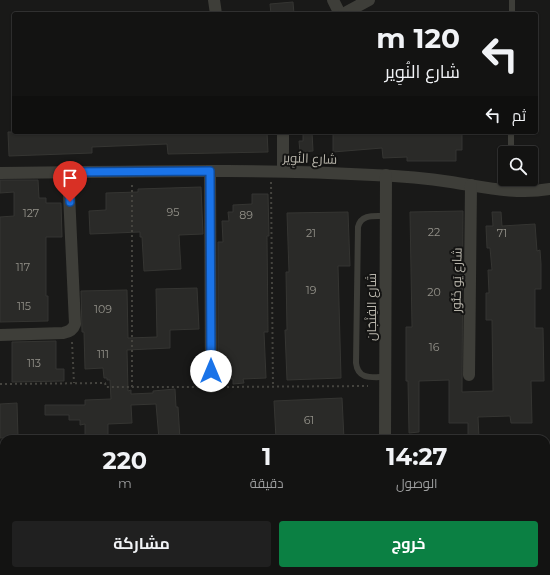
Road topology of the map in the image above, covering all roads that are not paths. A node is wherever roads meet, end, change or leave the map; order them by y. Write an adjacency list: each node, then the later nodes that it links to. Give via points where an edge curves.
1 (214, 0): 5 (street)
2 (333, 0): 6 (street)
3 (369, 0): 7 (street)
4 (512, 0): 8 (lane)
5 (216, 12)
6 (341, 12)
7 (346, 12)
8 (512, 12)
9 (283, 134): 13 (street)
10 (511, 134): 11 (lane)
11 (511, 146)
12 (210, 171): 13 (street, شارع النُوِير); 14 (street, شارع النُوِير); 25 (street)
13 (283, 171): 16 (street, شارع النُوِير)
14 (68, 172): 15 (street, شارع النُوِير); 22 (street, via 75,324 71,330 63,333)
15 (0, 173)
16 (386, 175): 17 (street, شارع النُوِير); 21 (street, شارع الفِنْجَان)
17 (471, 185): 18 (street, شارع النُوِير); 23 (street, شارع يَو خَنُّور)
18 (498, 185)
19 (514, 186): 20 (street, شارع النُوِير, via 531,191)
20 (550, 189)
21 (386, 216): 24 (street, شارع الفِنْجَان); 24 (lane, via 366,217 358,227 356,363 362,376)
22 (0, 335)
23 (469, 375)
24 (385, 382): 26 (street, شارع الفِنْجَان)
25 (211, 387)
26 (385, 435)

